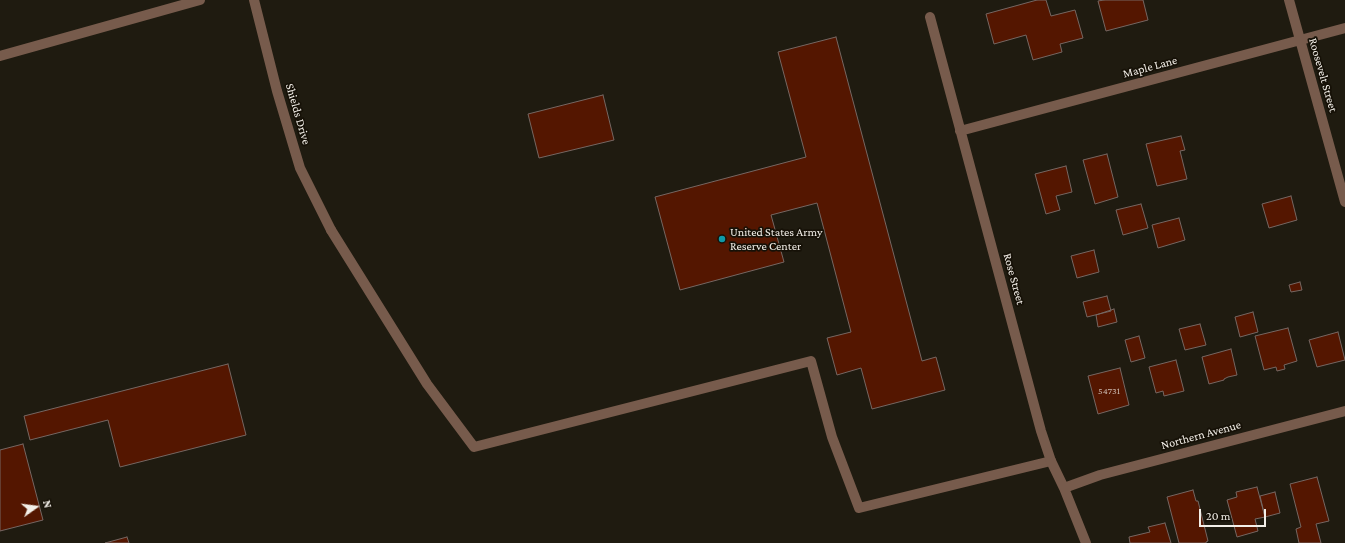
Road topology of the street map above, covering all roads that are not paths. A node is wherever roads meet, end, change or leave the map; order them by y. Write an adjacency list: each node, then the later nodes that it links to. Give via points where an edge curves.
1 (200, 0): 7 (street)
2 (254, 0): 11 (street, Shields Drive, via 300,168 331,230 427,384 474,447 811,361 832,437 859,508)
3 (1289, 0): 6 (street, Roosevelt Street)
4 (930, 17): 8 (street, Rose Street)
5 (1345, 28): 6 (street, Maple Lane)
6 (1299, 39): 8 (street, Maple Lane); 9 (street, Roosevelt Street)
7 (0, 56)
8 (960, 131): 11 (street, Rose Street)
9 (1345, 202)
10 (1345, 411): 12 (street, Northern Avenue, via 1100,475)
11 (1051, 461): 12 (street, Rose Street)
12 (1064, 488): 13 (street, Rose Street)
13 (1086, 543)

